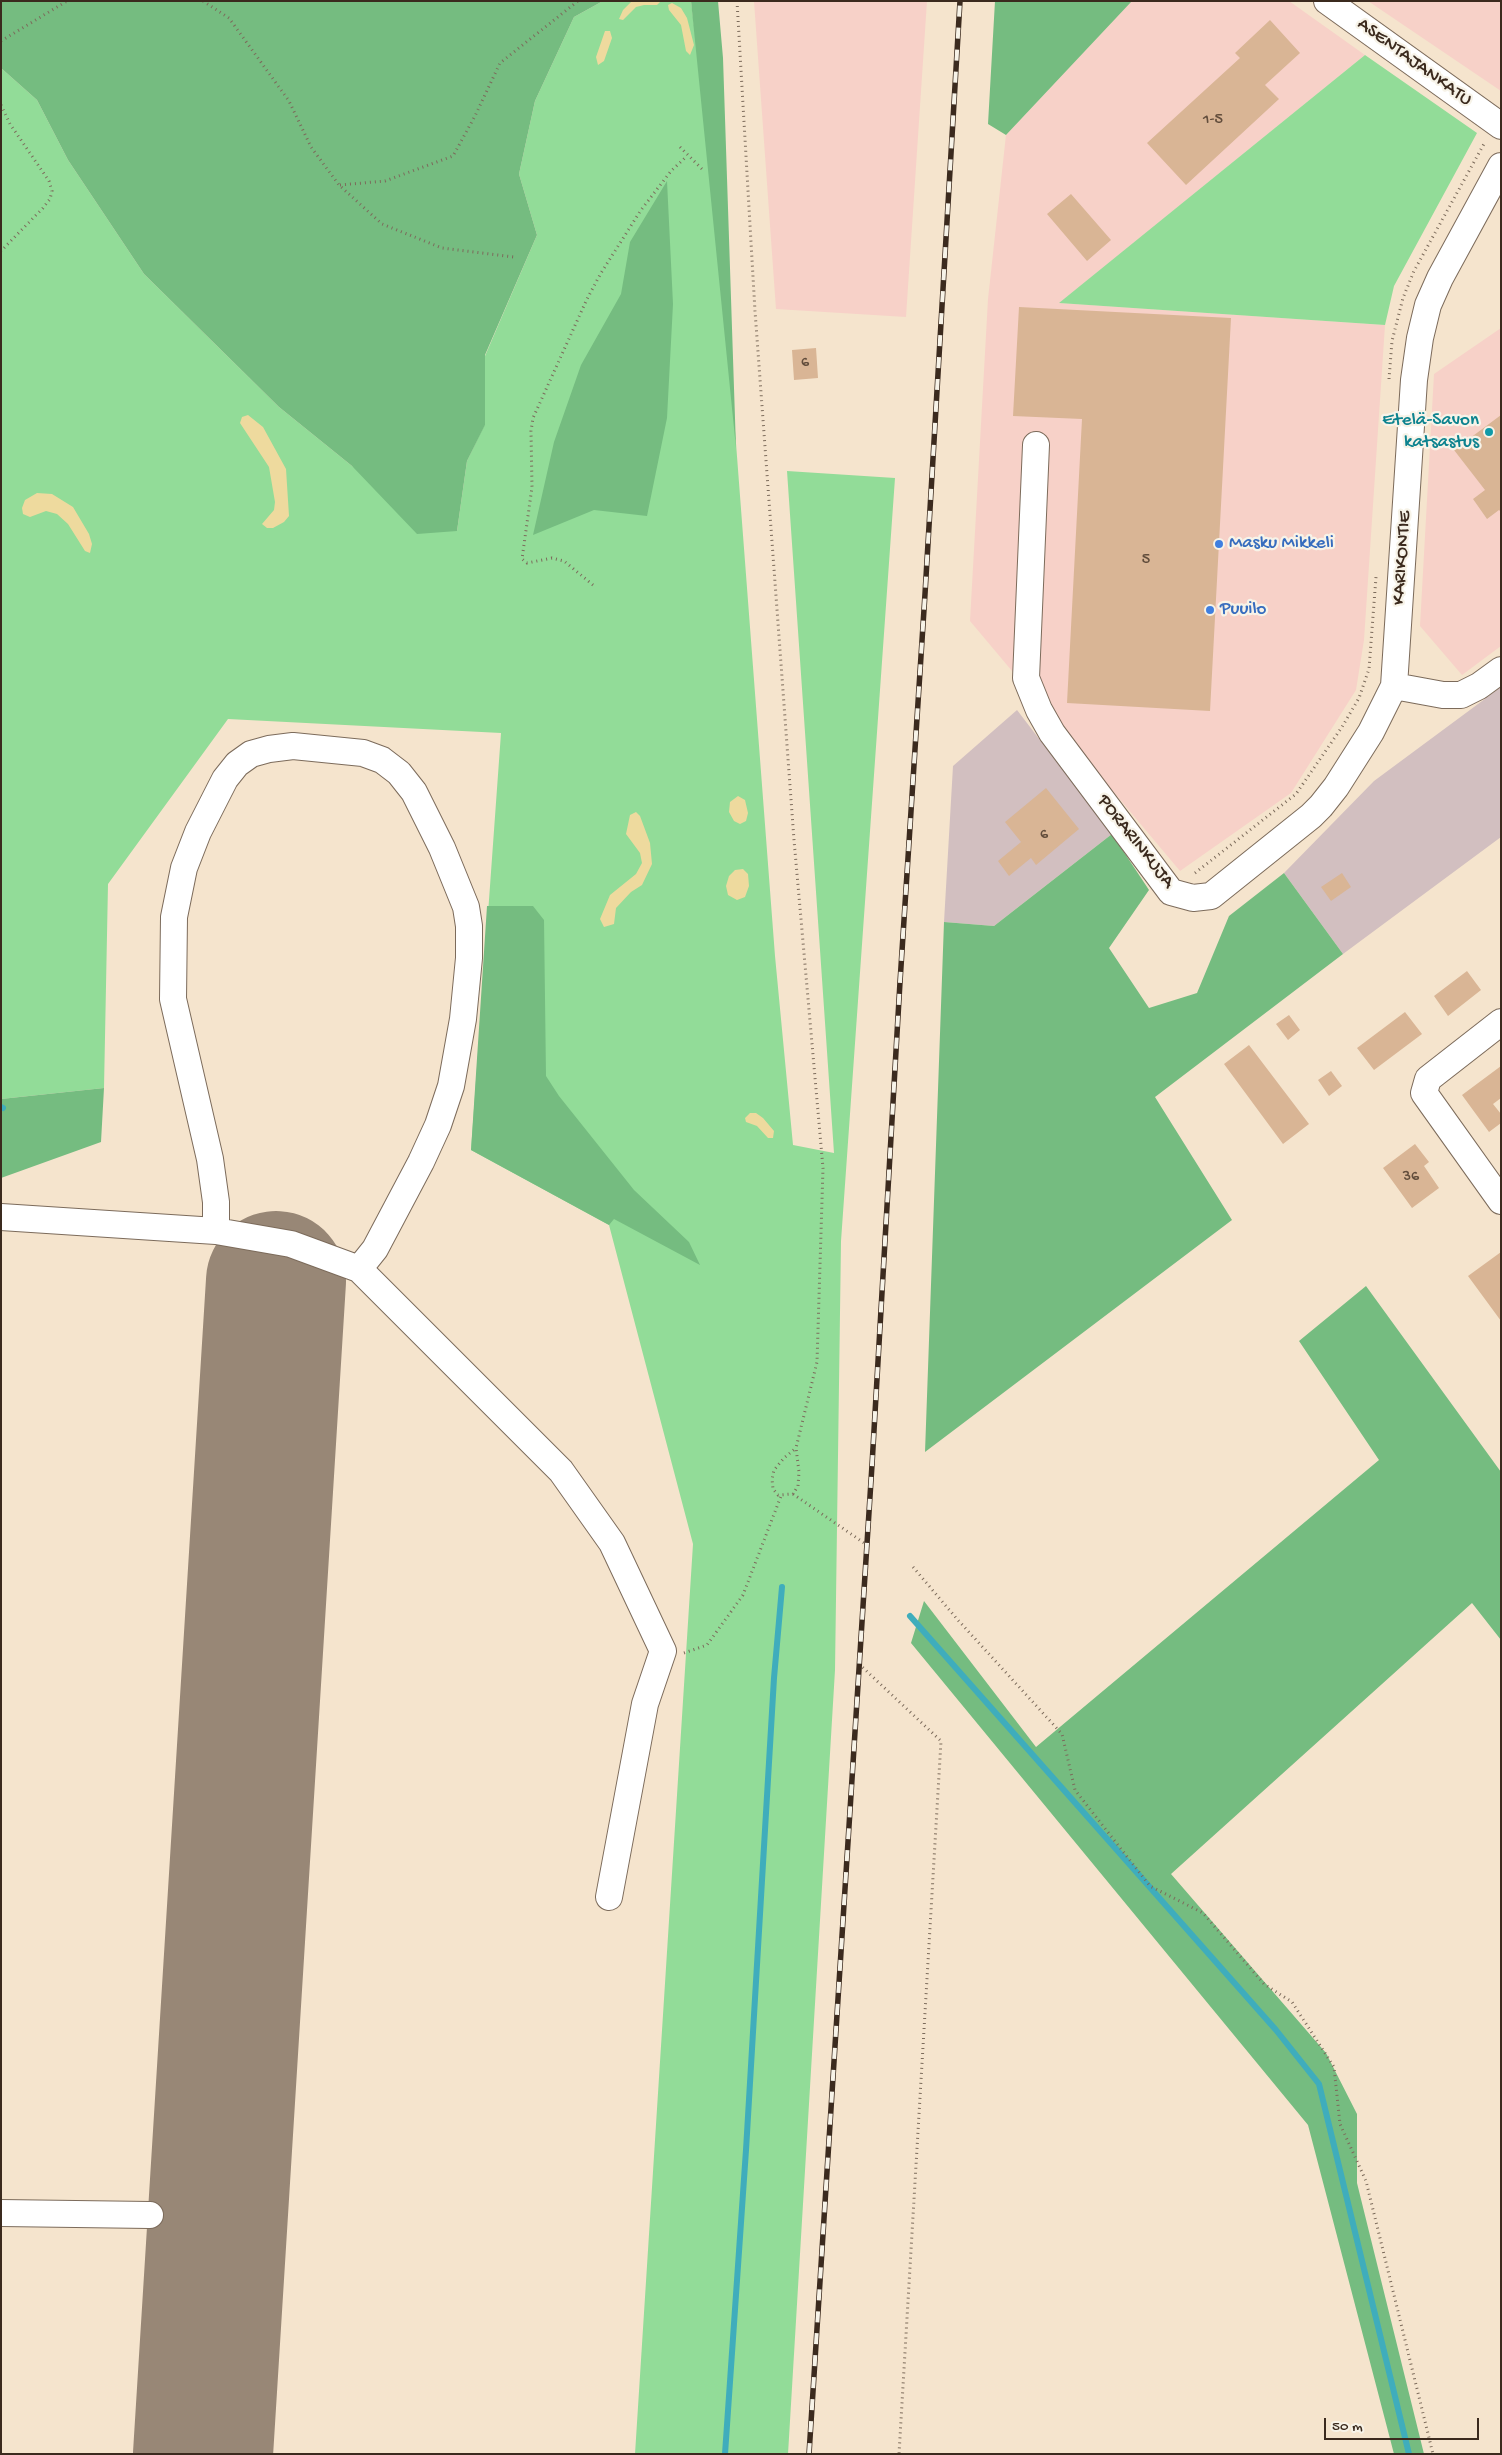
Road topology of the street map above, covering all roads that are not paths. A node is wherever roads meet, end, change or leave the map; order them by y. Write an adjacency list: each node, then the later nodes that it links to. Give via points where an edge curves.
1 (1327, 1): 2 (street, ASENTAJANKATU)
2 (1493, 134)
3 (1501, 166): 6 (street, KARIKONTIE, via 1440,278 1428,305 1420,338 1414,380)
4 (1036, 445): 7 (street, PORARINKUJA, via 1026,678 1043,718 1171,892 1193,898)
5 (1501, 670): 6 (street, via 1460,695)
6 (1394, 686): 7 (street, KARIKONTIE, via 1371,732 1321,806)
7 (1211, 896)
8 (1501, 1022): 9 (street, via 1428,1079 1424,1093)
9 (1501, 1201)
10 (1, 1217): 11 (street)
11 (216, 1231): 12 (street, via 291,1244); 12 (street, via 210,1159 173,998 174,917 184,868 224,779 251,754 269,748 293,746 363,753 388,764 414,792 466,907 469,958 463,1019 451,1086 438,1125 375,1249)
12 (359, 1269): 13 (street, via 561,1471 612,1543 663,1651 645,1704)
13 (609, 1897)
14 (1, 2214): 15 (street)
15 (150, 2215)

